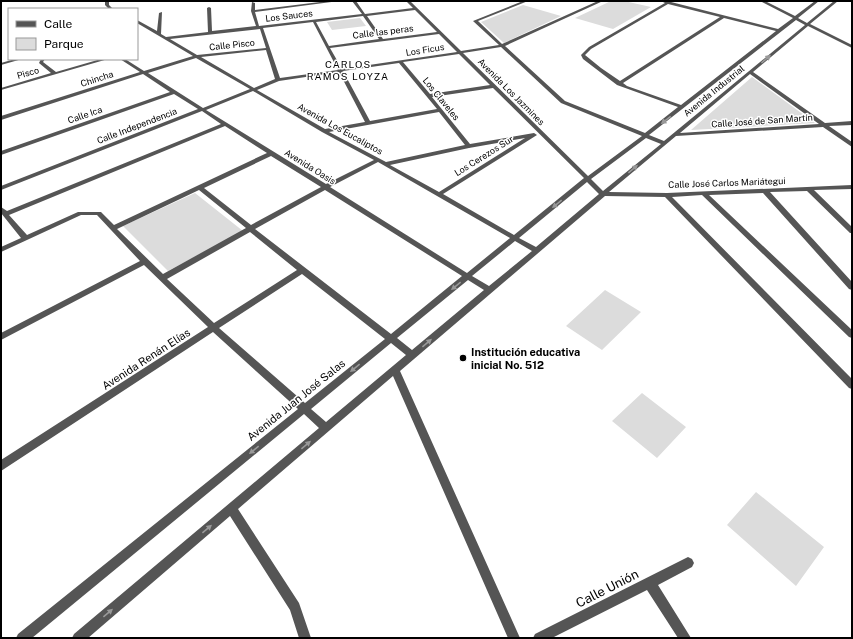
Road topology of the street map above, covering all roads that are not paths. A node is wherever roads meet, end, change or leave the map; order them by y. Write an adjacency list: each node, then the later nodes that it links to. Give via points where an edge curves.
1 (295, 1): 13 (street)
2 (337, 1): 13 (street)
3 (354, 1): 18 (street)
4 (526, 1): 30 (street, via 475,21)
5 (600, 1): 30 (street, Los Ficus)
6 (661, 1): 11 (street)
7 (762, 1): 20 (street)
8 (817, 1): 20 (street, Avenida Juan José Salas)
9 (836, 1): 23 (street, Avenida Industrial)
10 (410, 2): 15 (street, Avenida Los Jazmines)
11 (669, 2): 19 (street); 47 (street, via 584,52 585,58)
12 (253, 3): 16 (street)
13 (298, 5): 16 (street)
14 (209, 8): 26 (street)
15 (416, 8): 18 (street, Los Sauces); 27 (street, Avenida Los Jazmines)
16 (254, 11): 24 (street)
17 (161, 13): 28 (street)
18 (364, 15): 21 (street, Los Sauces); 29 (street)
19 (724, 16): 25 (street); 47 (street)
20 (796, 18): 23 (street); 25 (street, Avenida Juan José Salas)
21 (314, 21): 24 (street, Los Sauces); 31 (street)
22 (138, 22): 28 (street, Avenida Los Eucaliptos)
23 (808, 24): 32 (street); 44 (street, Avenida Industrial, one-way to 23)
24 (259, 28): 26 (street, Los Sauces); 33 (street)
25 (780, 31): 53 (street, Avenida Juan José Salas)
26 (210, 33): 28 (street, Los Sauces)
27 (441, 33): 29 (street, Calle las peras); 34 (street, Avenida Los Jazmines)
28 (162, 37): 35 (street, Avenida Los Eucaliptos)
29 (382, 40): 31 (street, Calle las peras)
30 (502, 46): 34 (street, Los Ficus); 64 (street, via 563,102)
31 (327, 47): 42 (street)
32 (851, 47)
33 (268, 49): 35 (street, Calle Pisco); 46 (street)
34 (460, 53): 40 (street, Los Ficus); 48 (street, Avenida Los Jazmines)
35 (197, 56): 43 (street, Chincha); 50 (street, Avenida Los Eucaliptos)
36 (16, 60): 41 (street)
37 (42, 60): 45 (street)
38 (102, 60): 45 (street, Pisco)
39 (124, 60): 43 (street, Avenida Oasis)
40 (401, 62): 42 (street, Los Ficus); 52 (street, Los Claveles)
41 (1, 64)
42 (340, 71): 46 (street, Los Ficus); 57 (street)
43 (143, 72): 51 (street, Avenida Oasis); 56 (street, Chincha)
44 (750, 72): 60 (street); 65 (street, Avenida Industrial)
45 (54, 73): 49 (street, Pisco)
46 (278, 80): 50 (street, Calle Independencia)
47 (619, 84): 53 (street)
48 (495, 86): 52 (street); 62 (street, Avenida Los Jazmines)
49 (1, 89)
50 (254, 90): 54 (street, Calle Independencia); 61 (street, Avenida Los Eucaliptos)
51 (174, 92): 54 (street, Avenida Oasis); 69 (street, Calle Ica)
52 (429, 96): 55 (street, Los Claveles)
53 (682, 107): 64 (street, Avenida Juan José Salas, one-way to 64)
54 (204, 110): 59 (street, Avenida Oasis); 77 (street, Calle Independencia)
55 (440, 110): 57 (street); 68 (street, Los Claveles)
56 (1, 118)
57 (368, 123): 61 (street)
58 (852, 123): 60 (street, Calle José de San Martín)
59 (226, 124): 70 (street, Avenida Oasis); 84 (street)
60 (824, 125): 65 (street, Calle José de San Martín); 67 (street)
61 (324, 131): 71 (street, Avenida Los Eucaliptos)
62 (539, 131): 63 (street, Los Cerezos Sur); 73 (street, Avenida Los Jazmines)
63 (534, 135): 68 (street); 83 (street, Los Cerezos Sur)
64 (646, 135): 66 (street); 73 (street, Avenida Juan José Salas)
65 (673, 135): 66 (street, Avenida Industrial)
66 (664, 143): 80 (street, Avenida Industrial, one-way to 66)
67 (852, 145)
68 (469, 146): 72 (street)
69 (1, 153)
70 (272, 153): 74 (street); 75 (street, Avenida Oasis)
71 (378, 160): 72 (street, Avenida Los Eucaliptos); 75 (street)
72 (385, 164): 83 (street, Avenida Los Eucaliptos)
73 (586, 180): 80 (street, Avenida Los Jazmines); 88 (street, Avenida Juan José Salas, one-way to 88)
74 (199, 187): 85 (street); 86 (street)
75 (325, 187): 86 (street); 94 (street, Avenida Oasis)
76 (852, 187): 78 (street, Calle José Carlos Mariátegui)
77 (1, 188)
78 (809, 189): 79 (street, Calle José Carlos Mariátegui); 87 (street)
79 (765, 191): 81 (street, Calle José Carlos Mariátegui); 96 (street)
80 (603, 194): 82 (street, Calle José Carlos Mariátegui); 91 (street)
81 (704, 194): 82 (street, Calle José Carlos Mariátegui); 99 (street)
82 (667, 195): 104 (street)
83 (438, 196): 88 (street, Avenida Los Eucaliptos)
84 (3, 212): 89 (street)
85 (113, 228): 89 (street, via 99,213 80,213); 92 (street)
86 (252, 229): 93 (street); 95 (street)
87 (852, 231)
88 (514, 238): 91 (street, Avenida Los Eucaliptos); 94 (street, Avenida Juan José Salas)
89 (26, 239): 90 (street)
90 (1, 250)
91 (536, 250): 97 (street)
92 (145, 262): 95 (street); 100 (street)
93 (302, 270): 98 (street, Avenida Renán Elías); 101 (street)
94 (468, 276): 97 (street, Avenida Oasis); 101 (street, Avenida Juan José Salas, one-way to 101)
95 (162, 278): 98 (street)
96 (852, 287)
97 (489, 290): 102 (street, one-way to 97)
98 (214, 328): 105 (street); 107 (street, Avenida Renán Elías)
99 (852, 335)
100 (1, 337)
101 (391, 338): 102 (street); 105 (street, Avenida Juan José Salas, one-way to 105)
102 (412, 355): 103 (street)
103 (395, 370): 106 (street); 114 (street)
104 (852, 385)
105 (305, 409): 106 (street); 111 (street, Avenida Juan José Salas, one-way to 111)
106 (326, 428): 108 (street, one-way to 106)
107 (1, 466)
108 (231, 508): 112 (street, one-way to 108); 113 (street, via 295,607)
109 (688, 563): 110 (street, Calle Unión)
110 (649, 582): 115 (street, Calle Unión); 116 (street)
111 (22, 638)
112 (78, 638)
113 (305, 638)
114 (514, 638)
115 (539, 638)
116 (685, 638)

